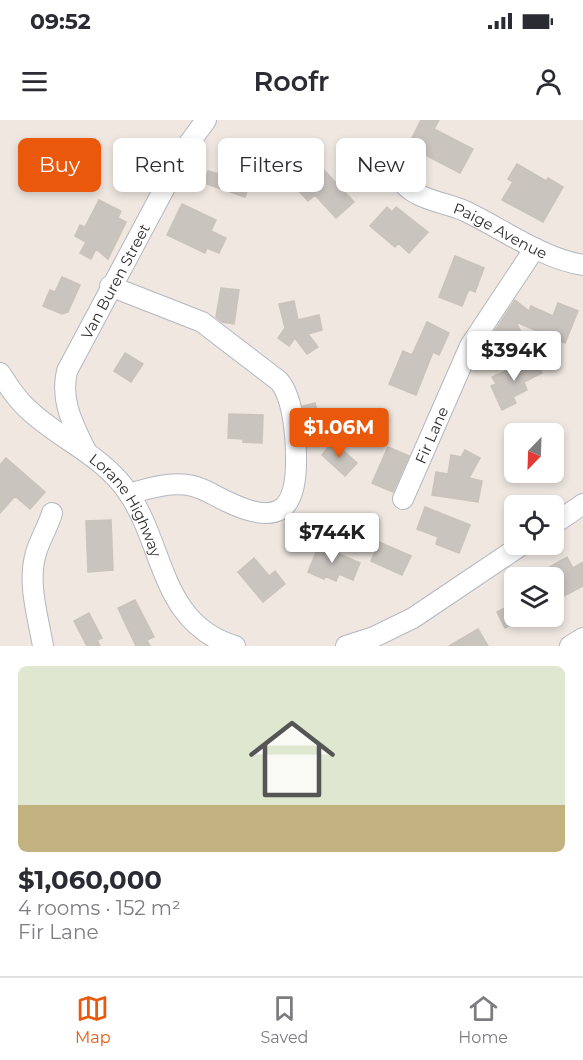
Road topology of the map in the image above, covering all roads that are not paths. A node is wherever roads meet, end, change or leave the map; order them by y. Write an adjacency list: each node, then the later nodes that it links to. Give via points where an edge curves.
1 (206, 120): 5 (street, Van Buren Street, via 187,146)
2 (413, 192): 3 (street, Paige Avenue, via 464,211)
3 (535, 248): 4 (street, Paige Avenue); 9 (street, Fir Lane, via 470,346)
4 (582, 262)
5 (110, 286): 7 (street, Van Buren Street, via 65,379 68,411); 8 (street, via 207,325 279,381 289,402 295,439 296,473 290,498 280,511 252,512 190,485 160,486)
6 (0, 373): 7 (street, Lorane Highway, via 32,413)
7 (86, 451): 8 (street, Lorane Highway, via 112,472)
8 (129, 494): 16 (street, Lorane Highway, via 178,603 197,626)
9 (403, 499)
10 (583, 504): 12 (street)
11 (52, 513): 15 (street, via 34,561 34,592)
12 (564, 517)
13 (507, 555): 17 (street, via 413,618)
14 (583, 638): 18 (street)
15 (43, 646)
16 (235, 646)
17 (346, 646)
18 (570, 646)

